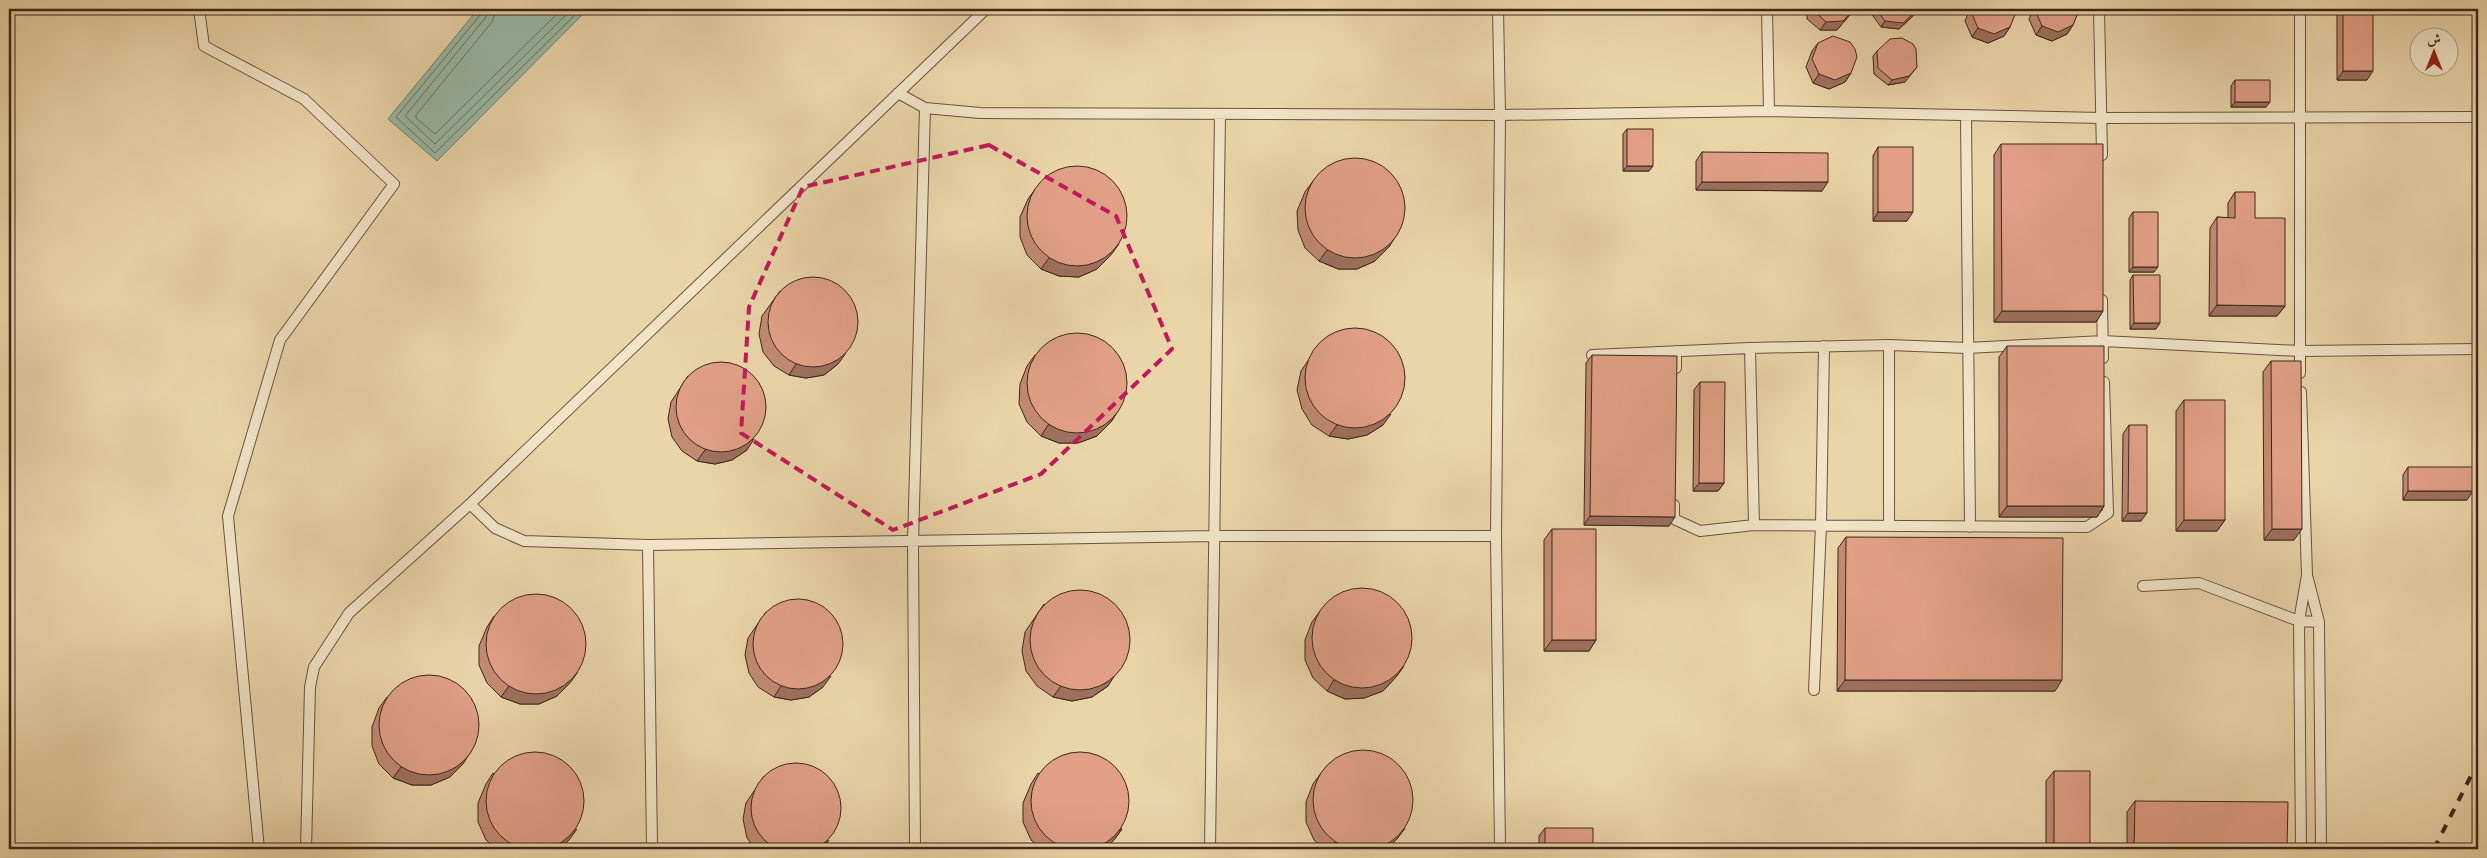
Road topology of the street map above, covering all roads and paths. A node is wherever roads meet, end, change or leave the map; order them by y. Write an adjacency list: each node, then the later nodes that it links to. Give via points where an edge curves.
1 (199, 9): 43 (lane, via 204,46 304,99 394,184 280,340 228,516)
2 (986, 9): 7 (lane)
3 (1498, 9): 11 (lane)
4 (1767, 9): 9 (lane)
5 (2099, 9): 15 (lane)
6 (2300, 9): 13 (lane)
7 (898, 93): 8 (lane); 29 (lane)
8 (925, 108): 10 (lane, via 980,114); 36 (lane)
9 (1769, 111): 11 (lane); 12 (lane)
10 (1220, 115): 11 (lane); 34 (lane)
11 (1500, 115): 35 (lane)
12 (1966, 115): 15 (lane); 22 (lane)
13 (2300, 117): 14 (lane); 15 (lane); 25 (lane)
14 (2478, 117)
15 (2101, 118): 16 (lane)
16 (2102, 167)
17 (2102, 293): 18 (lane)
18 (2103, 342): 22 (lane); 25 (lane); 33 (lane, via 2108,513 2087,527)
19 (1889, 345): 20 (lane); 22 (lane); 32 (lane)
20 (1824, 346): 21 (lane); 31 (lane)
21 (1750, 348): 24 (lane); 30 (lane)
22 (1967, 348): 33 (lane)
23 (2478, 349): 25 (lane)
24 (1676, 351): 26 (lane); 27 (lane)
25 (2299, 351): 38 (lane)
26 (1592, 356)
27 (1676, 381)
28 (1674, 489): 30 (lane, via 1674,519 1700,531)
29 (470, 504): 37 (lane, via 496,528 524,541); 44 (lane, via 348,613 314,668 310,687)
30 (1754, 525): 31 (lane)
31 (1822, 525): 32 (lane); 42 (lane)
32 (1889, 525): 33 (lane)
33 (1970, 527)
34 (1215, 536): 35 (lane); 36 (lane); 47 (lane)
35 (1496, 536): 48 (lane)
36 (913, 542): 37 (lane); 46 (lane)
37 (648, 545): 45 (lane)
38 (2307, 576): 40 (lane); 41 (lane)
39 (2143, 586): 40 (lane, via 2199,583)
40 (2299, 621): 41 (lane); 49 (lane)
41 (2319, 622): 50 (lane)
42 (1814, 690)
43 (259, 849)
44 (306, 849)
45 (652, 849)
46 (915, 849)
47 (1210, 849)
48 (1500, 849)
49 (2302, 849)
50 (2321, 849)

